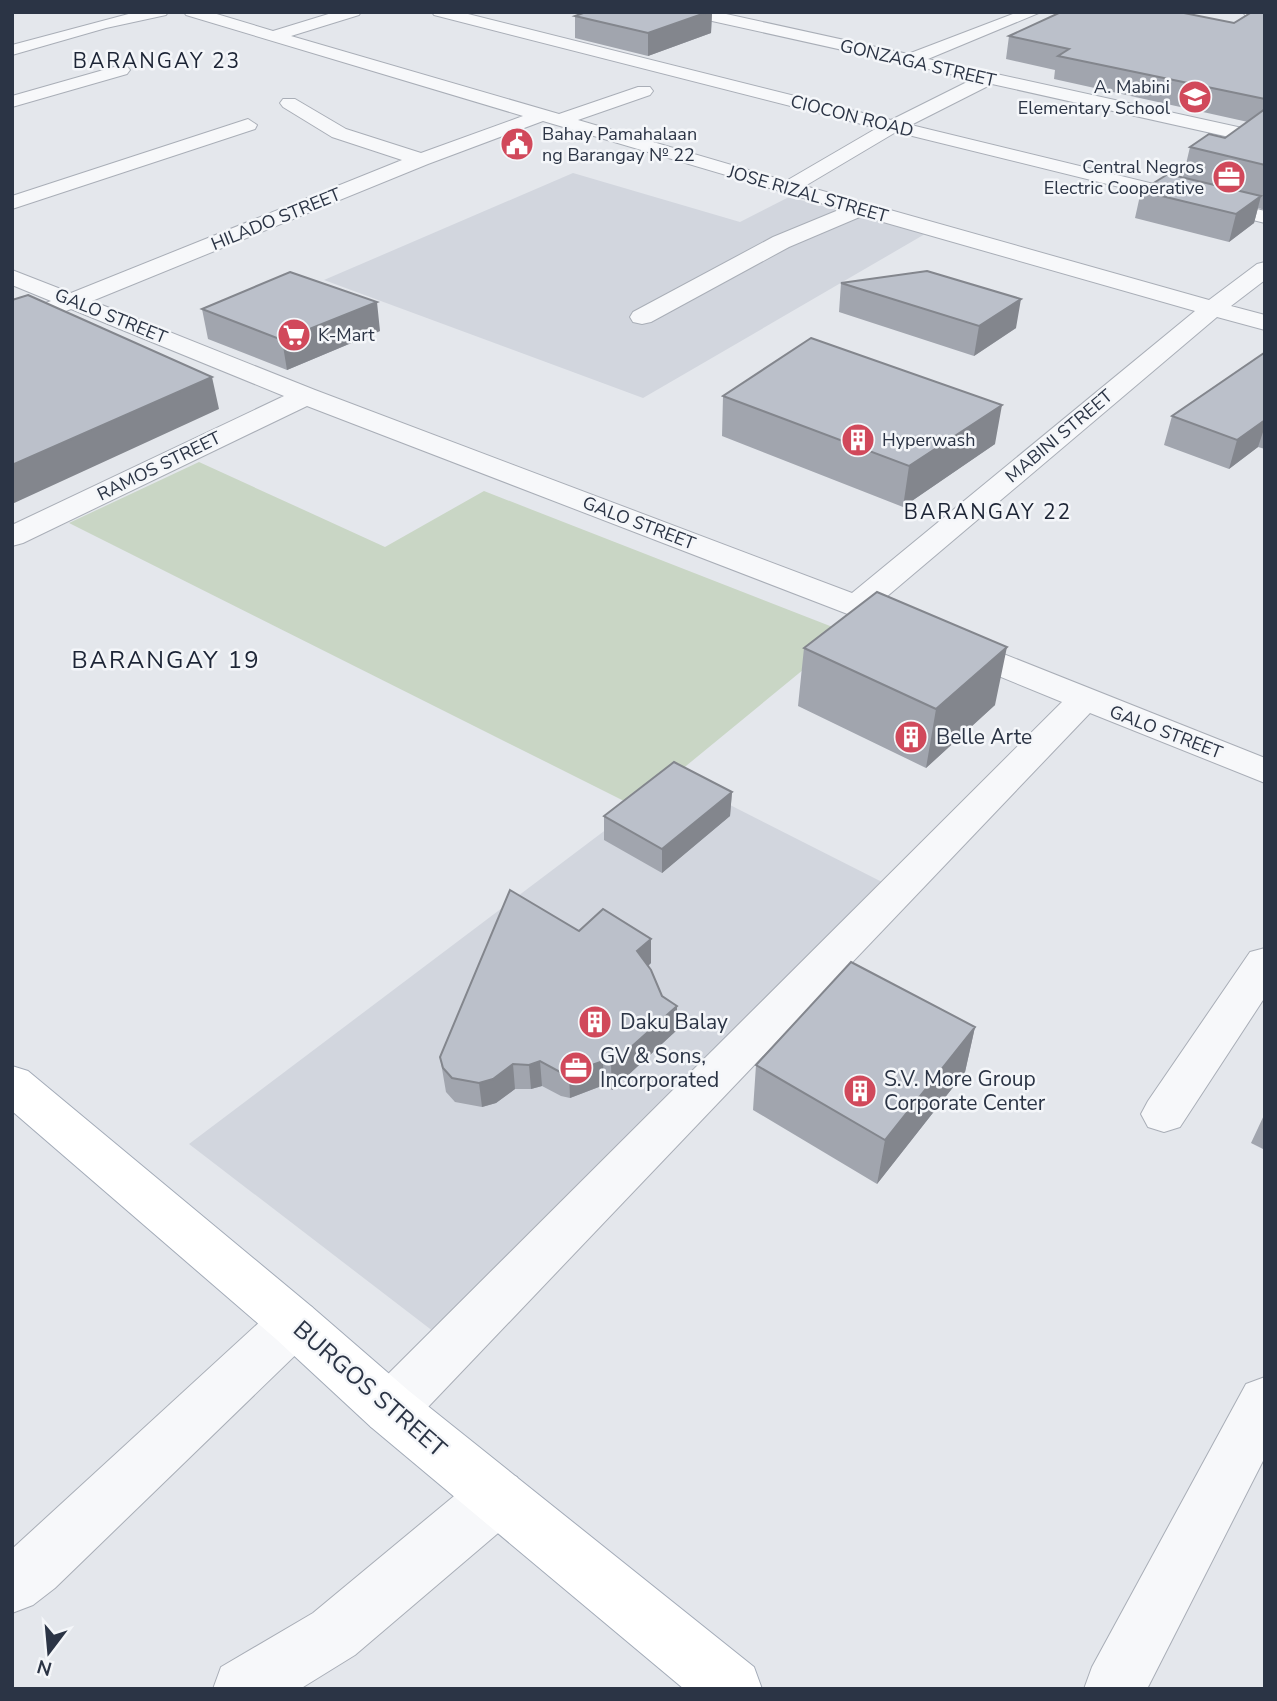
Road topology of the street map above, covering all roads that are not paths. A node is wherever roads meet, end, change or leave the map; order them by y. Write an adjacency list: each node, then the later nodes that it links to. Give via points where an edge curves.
1 (160, 12): 12 (street)
2 (192, 12): 11 (street, JOSE RIZAL STREET)
3 (354, 12): 11 (street)
4 (440, 12): 21 (street, CIOCON ROAD)
5 (694, 12): 10 (street, GONZAGA STREET)
6 (755, 12): 10 (street)
7 (1033, 12): 13 (street)
8 (1251, 12): 9 (street)
9 (1265, 15)
10 (732, 21): 13 (street, GONZAGA STREET)
11 (273, 36): 19 (street, JOSE RIZAL STREET)
12 (12, 50)
13 (907, 61): 15 (street, GONZAGA STREET)
14 (121, 70): 17 (street)
15 (987, 79): 21 (street); 22 (street, GONZAGA STREET)
16 (644, 91): 19 (street, HILADO STREET)
17 (12, 102)
18 (289, 103): 24 (street, via 340,133)
19 (549, 119): 24 (street, HILADO STREET); 25 (street, JOSE RIZAL STREET)
20 (248, 125): 26 (street)
21 (893, 126): 25 (street); 28 (street, CIOCON ROAD)
22 (1261, 138): 23 (street)
23 (1234, 151)
24 (421, 160): 31 (street, HILADO STREET)
25 (788, 188): 27 (street, JOSE RIZAL STREET)
26 (12, 204)
27 (860, 209): 32 (street, JOSE RIZAL STREET); 33 (street, via 781,242)
28 (1265, 217)
29 (1265, 269): 32 (street, MABINI STREET)
30 (12, 277): 31 (street, GALO STREET)
31 (76, 300): 35 (street, HILADO STREET); 36 (street, GALO STREET)
32 (1213, 308): 34 (street, JOSE RIZAL STREET); 38 (street, MABINI STREET)
33 (642, 317)
34 (1265, 324)
35 (12, 325)
36 (306, 396): 37 (street, RAMOS STREET); 38 (street, GALO STREET)
37 (12, 537)
38 (856, 606): 39 (street, GALO STREET)
39 (1083, 700): 40 (street, GALO STREET); 46 (street)
40 (1265, 771)
41 (1265, 963): 43 (street)
42 (12, 1084): 44 (main road, BURGOS STREET)
43 (1164, 1114)
44 (294, 1323): 46 (main road, BURGOS STREET); 48 (street)
45 (1265, 1402): 51 (street)
46 (390, 1409): 47 (main road, BURGOS STREET)
47 (497, 1497): 49 (street, via 334,1634); 50 (main road, BURGOS STREET)
48 (12, 1584)
49 (243, 1689)
50 (732, 1689)
51 (1114, 1689)

